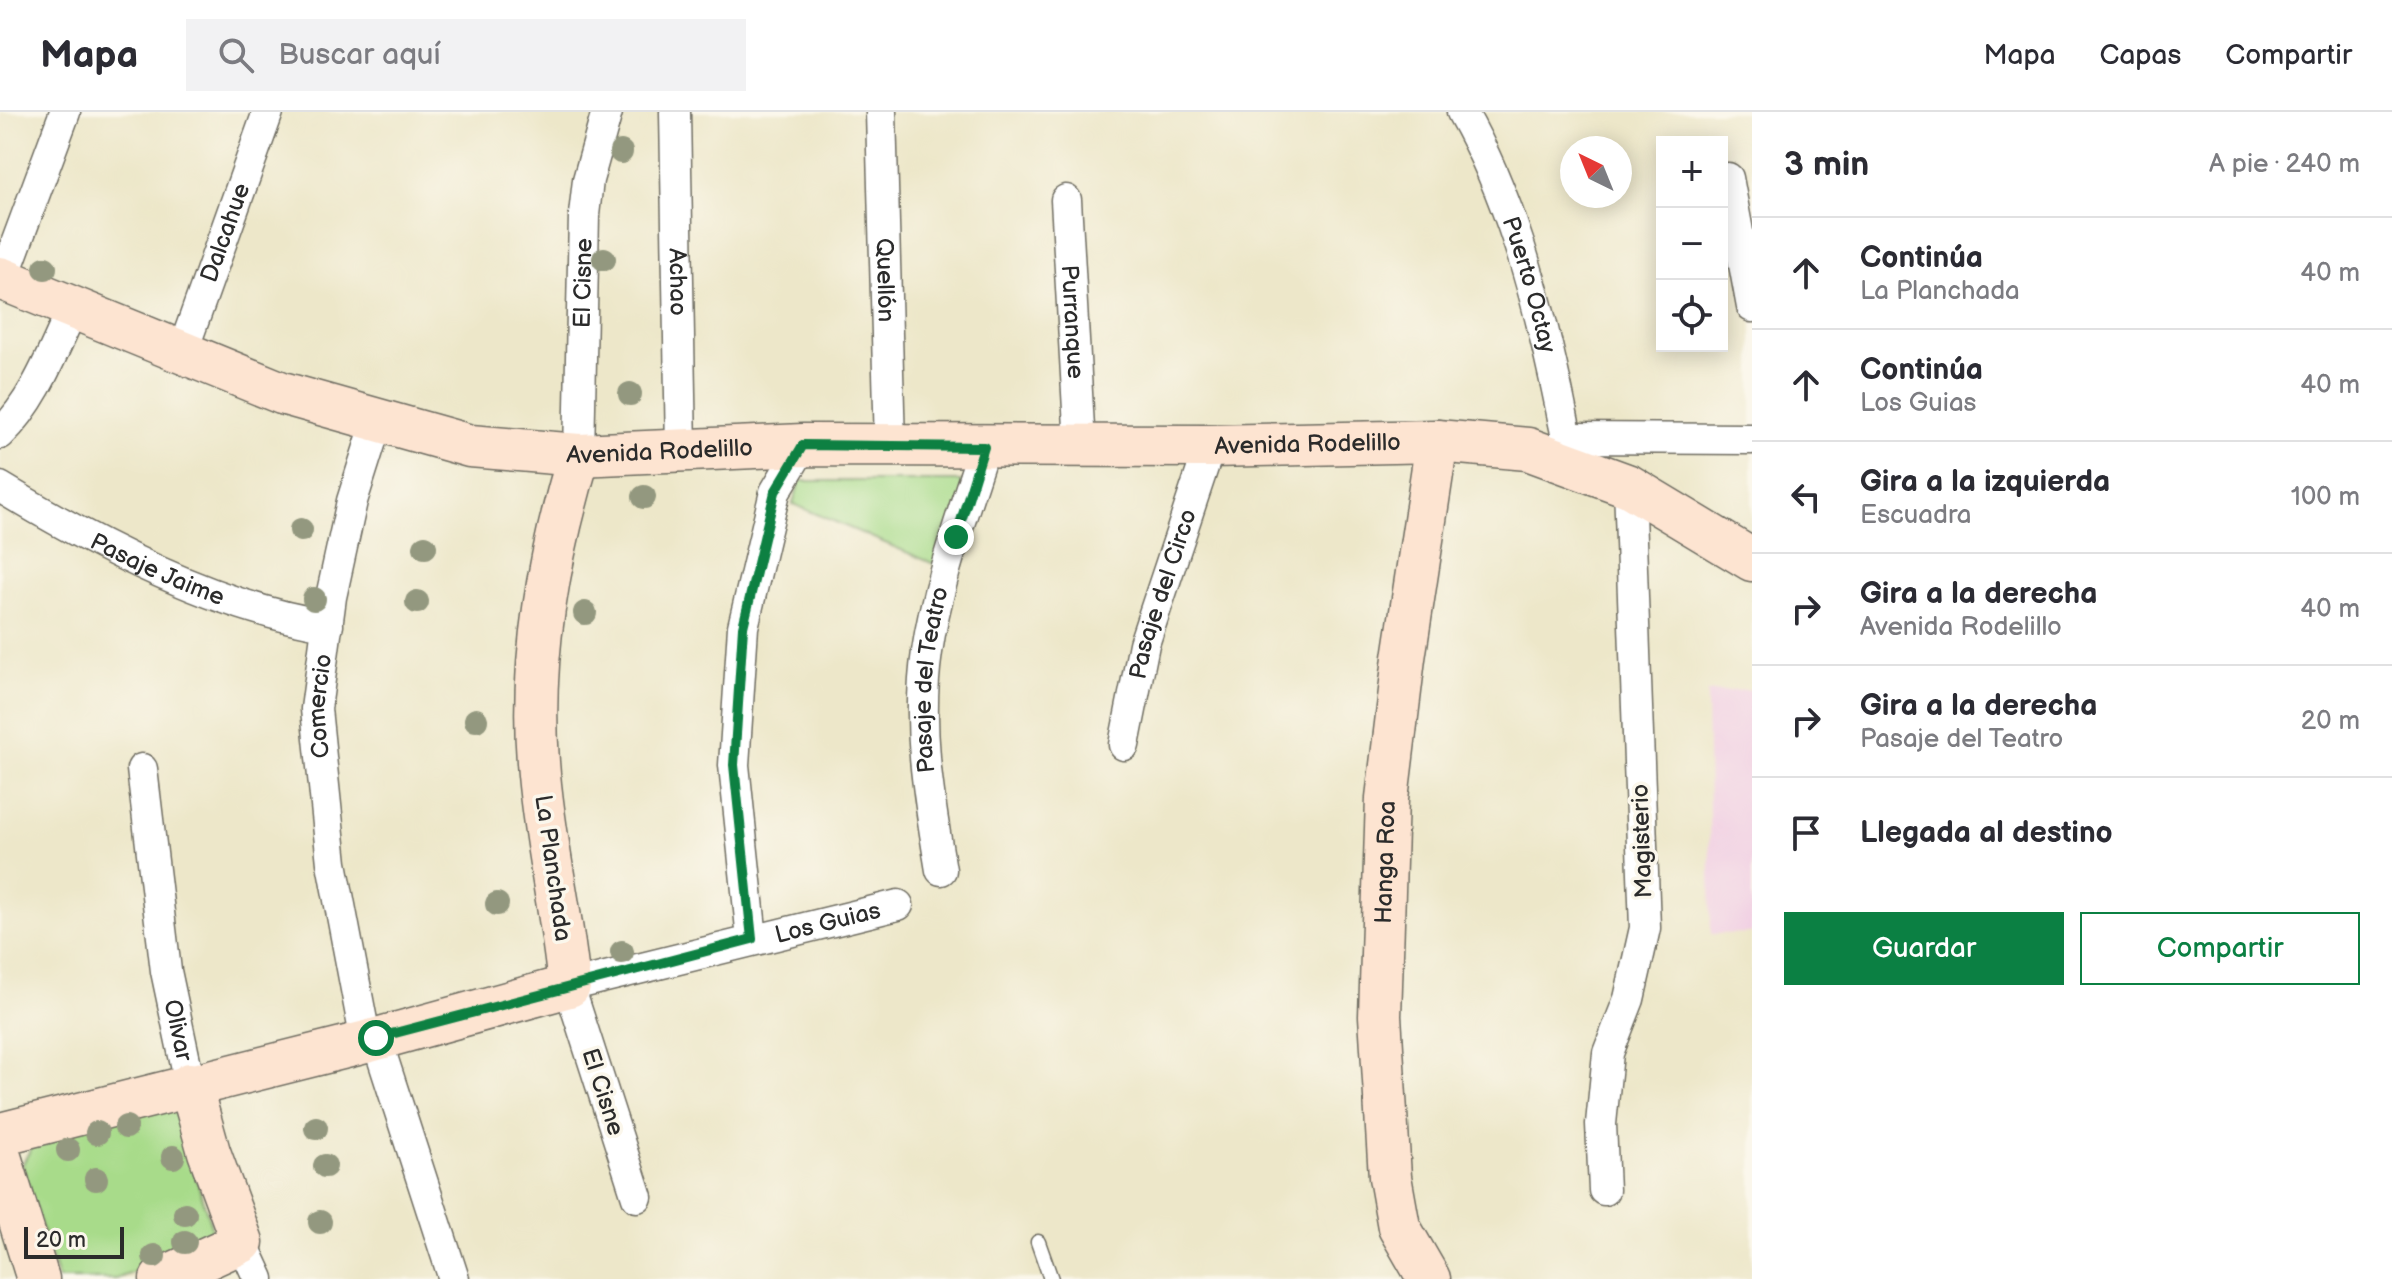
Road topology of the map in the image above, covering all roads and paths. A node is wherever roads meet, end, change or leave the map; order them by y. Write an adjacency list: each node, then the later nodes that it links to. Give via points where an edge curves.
1 (65, 112): 9 (street)
2 (268, 112): 12 (street, Dalcahue)
3 (607, 112): 24 (street, El Cisne, via 584,215)
4 (675, 112): 22 (street, Achao)
5 (881, 112): 19 (street, Quellón)
6 (1462, 112): 23 (street, Puerto Octay, via 1479,141 1514,233)
7 (1728, 178): 10 (street)
8 (1066, 200): 18 (street, Purranque)
9 (2, 279): 11 (street, Avenida Rodelillo)
10 (1752, 307)
11 (73, 308): 12 (street, Avenida Rodelillo); 14 (street, via 49,362 15,420)
12 (182, 353): 13 (street, Avenida Rodelillo, via 282,393)
13 (377, 422): 24 (street, Avenida Rodelillo, via 470,446); 28 (street, Comercio, via 352,501)
14 (0, 434)
15 (1752, 439): 23 (street, Avenida Rodelillo)
16 (1437, 441): 20 (street, Avenida Rodelillo); 23 (street, Avenida Rodelillo); 47 (street, Hanga Roa, via 1387,798 1380,1016 1390,1177 1399,1227)
17 (803, 445): 19 (street, Avenida Rodelillo); 22 (street, Avenida Rodelillo); 33 (street, via 775,492 743,627 734,765)
18 (1080, 445): 20 (street, Avenida Rodelillo); 21 (street, Avenida Rodelillo)
19 (890, 446): 21 (street, Avenida Rodelillo)
20 (1210, 446): 29 (street, Pasaje del Circo, via 1144,644)
21 (984, 447): 31 (street, Pasaje del Teatro, via 926,653 925,766)
22 (681, 451): 24 (street, Avenida Rodelillo)
23 (1570, 451): 25 (street, Avenida Rodelillo)
24 (579, 455): 34 (street, La Planchada, via 556,530 536,663 538,763)
25 (1629, 486): 27 (street, Avenida Rodelillo); 39 (street, Magisterio, via 1645,928 1629,999 1608,1053 1601,1124)
26 (0, 487): 28 (street, Pasaje Jaime, via 81,536 123,554 291,620)
27 (1749, 550)
28 (328, 625): 35 (street, Comercio, via 316,709 332,863)
29 (1124, 745)
30 (142, 769): 36 (street, Olivar, via 166,971)
31 (941, 870)
32 (898, 905): 33 (street, Los Guias)
33 (752, 939): 34 (street, Los Guias)
34 (569, 986): 35 (street); 40 (street, El Cisne)
35 (371, 1040): 36 (street); 45 (street, Comercio)
36 (190, 1084): 37 (street); 42 (street, Olivar)
37 (0, 1134)
38 (0, 1157): 43 (street)
39 (1604, 1190)
40 (637, 1197)
41 (1038, 1242): 46 (lane)
42 (250, 1260): 44 (street)
43 (38, 1279)
44 (161, 1279)
45 (454, 1279)
46 (1051, 1279)
47 (1429, 1279)

